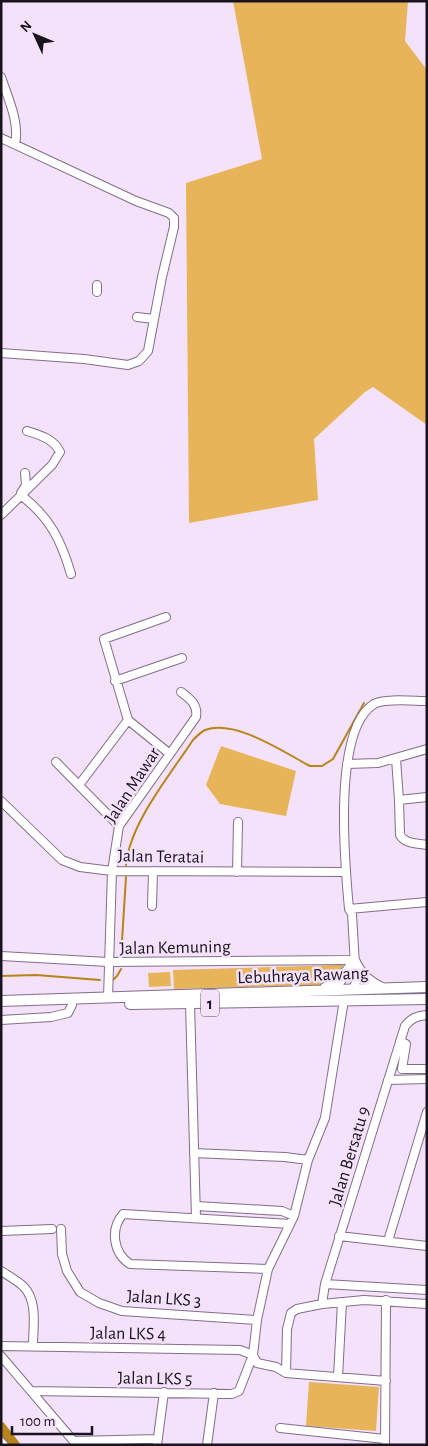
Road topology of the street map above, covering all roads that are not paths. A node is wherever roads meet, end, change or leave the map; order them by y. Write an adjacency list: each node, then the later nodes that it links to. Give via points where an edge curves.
1 (1, 77): 3 (street, via 15,122)
2 (1, 138): 3 (street)
3 (15, 144): 5 (street, via 174,218)
4 (137, 317): 5 (street)
5 (154, 319): 6 (street, via 148,351 139,361 128,365)
6 (1, 353)
7 (28, 431): 9 (street, via 46,438 60,452)
8 (25, 473): 9 (street, via 26,485)
9 (20, 498): 10 (street); 11 (street, via 43,515 56,533)
10 (1, 516)
11 (71, 574)
12 (166, 617): 14 (street, via 104,639)
13 (182, 658): 14 (street)
14 (115, 681): 17 (street)
15 (181, 692): 19 (street, Jalan Mawar, via 195,703 196,717)
16 (427, 702): 22 (street, via 375,703 356,727)
17 (128, 720): 19 (street); 23 (street)
18 (427, 749): 20 (street)
19 (170, 754): 28 (street, Jalan Mawar)
20 (396, 759): 22 (street, via 378,764); 25 (street)
21 (56, 762): 23 (street)
22 (347, 764): 33 (street)
23 (79, 785): 28 (street)
24 (427, 797): 25 (street)
25 (400, 800): 29 (street, via 402,839)
26 (1, 801): 30 (street, Jalan Teratai, via 62,860)
27 (238, 822): 32 (street)
28 (119, 826): 30 (street, Jalan Mawar)
29 (427, 845)
30 (112, 871): 31 (street, Jalan Teratai); 38 (street, Jalan Mawar)
31 (152, 872): 32 (street, Jalan Teratai); 35 (street)
32 (237, 872): 33 (street, Jalan Teratai)
33 (346, 872): 36 (street)
34 (427, 902): 36 (street)
35 (152, 906)
36 (349, 909): 39 (street, via 352,914)
37 (1, 956): 38 (street, Jalan Kemuning)
38 (108, 962): 39 (street, Jalan Kemuning); 44 (street, Jalan Mawar)
39 (351, 962): 41 (street); 42 (main road, via 366,980); 43 (main road, via 339,982)
40 (427, 987): 42 (main road, Lebuhraya Rawang / 1)
41 (353, 989): 42 (main road, Lebuhraya Rawang / 1); 43 (main road, Lebuhraya Rawang / 1); 47 (main road); 48 (main road, via 354,995)
42 (384, 989)
43 (320, 990): 44 (main road, Lebuhraya Rawang / 1)
44 (108, 998): 46 (main road, Lebuhraya Rawang / 1)
45 (427, 998): 48 (main road, Lebuhraya Rawang / 1)
46 (1, 1000)
47 (339, 1000): 48 (main road, Lebuhraya Rawang / 1); 49 (main road, Lebuhraya Rawang / 1); 60 (street, via 325,1118)
48 (363, 1000)
49 (190, 1003): 50 (main road, Lebuhraya Rawang / 1); 59 (street)
50 (72, 1005): 51 (main road, Lebuhraya Rawang / 1); 53 (street, via 68,1012 52,1017)
51 (1, 1006)
52 (427, 1015): 54 (street, Jalan Bersatu 9, via 411,1019)
53 (1, 1020)
54 (400, 1042): 55 (street, via 406,1044 402,1068); 57 (street, Jalan Bersatu 9)
55 (427, 1069)
56 (427, 1079): 57 (street)
57 (388, 1080): 66 (street, Jalan Bersatu 9)
58 (427, 1112): 67 (street)
59 (194, 1153): 60 (street); 61 (street)
60 (308, 1160): 62 (street)
61 (196, 1206): 62 (street, via 282,1211); 63 (street)
62 (294, 1216): 64 (street)
63 (196, 1218): 64 (street); 69 (street, via 123,1214 116,1225 117,1251 130,1264)
64 (290, 1224): 69 (street)
65 (1, 1231): 77 (street, Jalan LKS 3, via 57,1229 67,1271 80,1292 99,1304 122,1311)
66 (339, 1236): 67 (street); 71 (street, Jalan Bersatu 9)
67 (388, 1242): 68 (street)
68 (427, 1246)
69 (268, 1269): 77 (street)
70 (1, 1271): 78 (street, via 24,1286 30,1295)
71 (325, 1284): 72 (street); 75 (street, Jalan Bersatu 9)
72 (427, 1290)
73 (386, 1300): 74 (street); 76 (street); 84 (street)
74 (342, 1302): 75 (street); 83 (street)
75 (322, 1304): 82 (street, via 290,1313)
76 (427, 1304)
77 (257, 1320): 80 (street)
78 (33, 1345): 79 (street, Jalan LKS 4); 80 (street, Jalan LKS 4, via 240,1350)
79 (1, 1346)
80 (253, 1355): 82 (street, Jalan LKS 4, via 256,1363 276,1367); 87 (street, Jalan LKS 5, via 239,1391)
81 (1, 1356): 85 (street)
82 (286, 1373): 83 (street)
83 (338, 1377): 84 (street)
84 (386, 1381): 91 (street)
85 (31, 1391): 86 (street, Jalan LKS 5); 92 (street)
86 (164, 1392): 87 (street, Jalan LKS 5); 90 (street)
87 (214, 1394): 94 (street)
88 (280, 1428): 91 (street)
89 (1, 1442): 93 (street)
90 (158, 1442): 92 (street)
91 (385, 1442)
92 (76, 1443)
93 (4, 1445)
94 (207, 1445)

